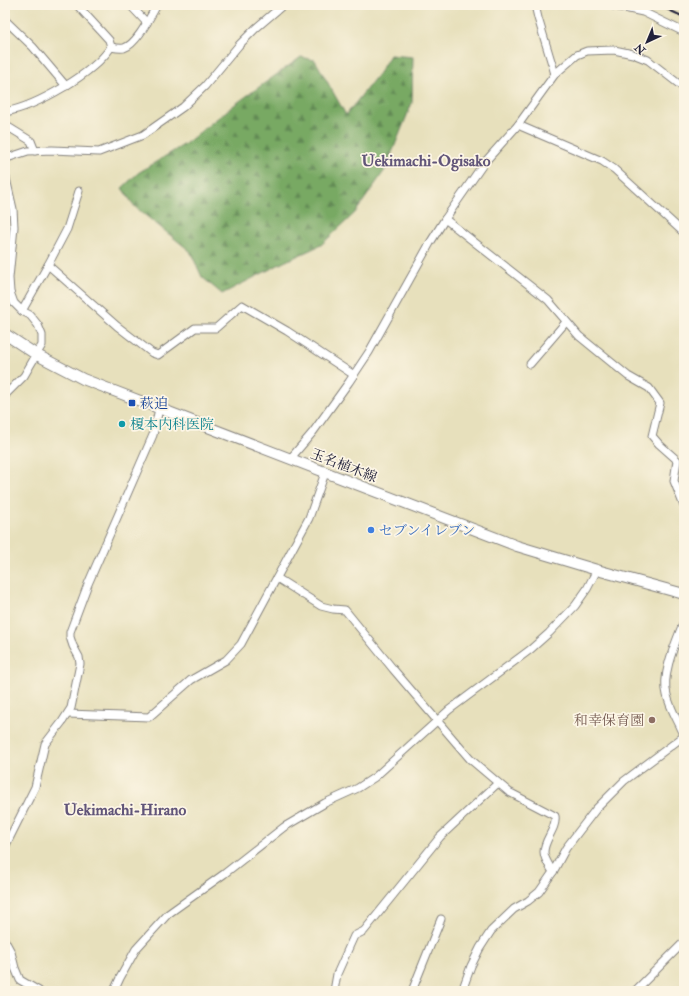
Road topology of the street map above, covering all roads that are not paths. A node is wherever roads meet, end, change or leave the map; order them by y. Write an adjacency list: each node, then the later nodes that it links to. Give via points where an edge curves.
1 (77, 5): 10 (street, via 109,40)
2 (130, 5): 8 (street)
3 (157, 5): 8 (street)
4 (283, 5): 17 (street, via 239,44 205,86 183,107 143,135 99,152)
5 (535, 5): 11 (street)
6 (610, 5): 9 (street, via 643,12)
7 (5, 20): 12 (street, via 33,47)
8 (147, 23): 10 (street, via 125,48)
9 (684, 32)
10 (112, 47): 12 (street)
11 (555, 74): 13 (street, via 577,55 587,51 614,50 648,60); 16 (street)
12 (66, 86): 14 (street, via 38,102)
13 (684, 88)
14 (5, 112)
15 (5, 125): 17 (street, via 31,141)
16 (518, 125): 21 (street, via 484,163); 22 (street, via 602,161)
17 (35, 151): 18 (street)
18 (7, 158)
19 (5, 174): 24 (street, via 13,209 14,227 10,292 14,303)
20 (79, 191): 23 (street, via 67,229)
21 (445, 219): 25 (street, via 548,300); 29 (street)
22 (684, 232)
23 (48, 265): 24 (street); 29 (street, via 152,353 158,355 195,328 216,328 242,305 287,331)
24 (22, 311): 27 (street, via 38,324 42,335 42,345)
25 (566, 322): 28 (street); 34 (street, via 579,336 628,376 649,388 660,403 652,436 677,460 674,481)
26 (5, 334): 27 (main road, 玉名植木線)
27 (37, 355): 30 (street, via 24,376); 31 (main road, 玉名植木線, via 83,380)
28 (530, 364)
29 (354, 376): 32 (street)
30 (5, 396)
31 (159, 409): 32 (main road, 玉名植木線); 39 (street, via 153,435 88,584 70,632 80,664)
32 (290, 459): 33 (main road, 玉名植木線)
33 (325, 473): 35 (main road, 玉名植木線, via 517,546); 36 (street, via 309,518)
34 (684, 506)
35 (597, 570): 37 (main road, 玉名植木線); 40 (street, via 575,606 531,649)
36 (277, 578): 39 (street, via 241,644 226,660 191,680 149,717); 40 (street, via 321,606 345,610)
37 (684, 594)
38 (684, 621): 41 (street, via 666,677 667,695)
39 (68, 714): 43 (street, via 45,744 35,787)
40 (437, 720): 42 (street, via 470,759); 49 (street, via 375,777 284,827 168,914 136,949)
41 (684, 735): 44 (street, via 624,781 596,809 566,848)
42 (498, 783): 44 (street, via 555,816 556,822 544,853); 50 (street, via 440,837 364,931 354,936 337,974)
43 (5, 848)
44 (553, 872): 52 (street, via 539,892 514,909 491,931 471,966)
45 (441, 920): 51 (street)
46 (5, 941): 48 (street, via 20,980)
47 (684, 942): 53 (street)
48 (39, 991)
49 (114, 991)
50 (334, 991)
51 (412, 991)
52 (462, 991)
53 (634, 991)

